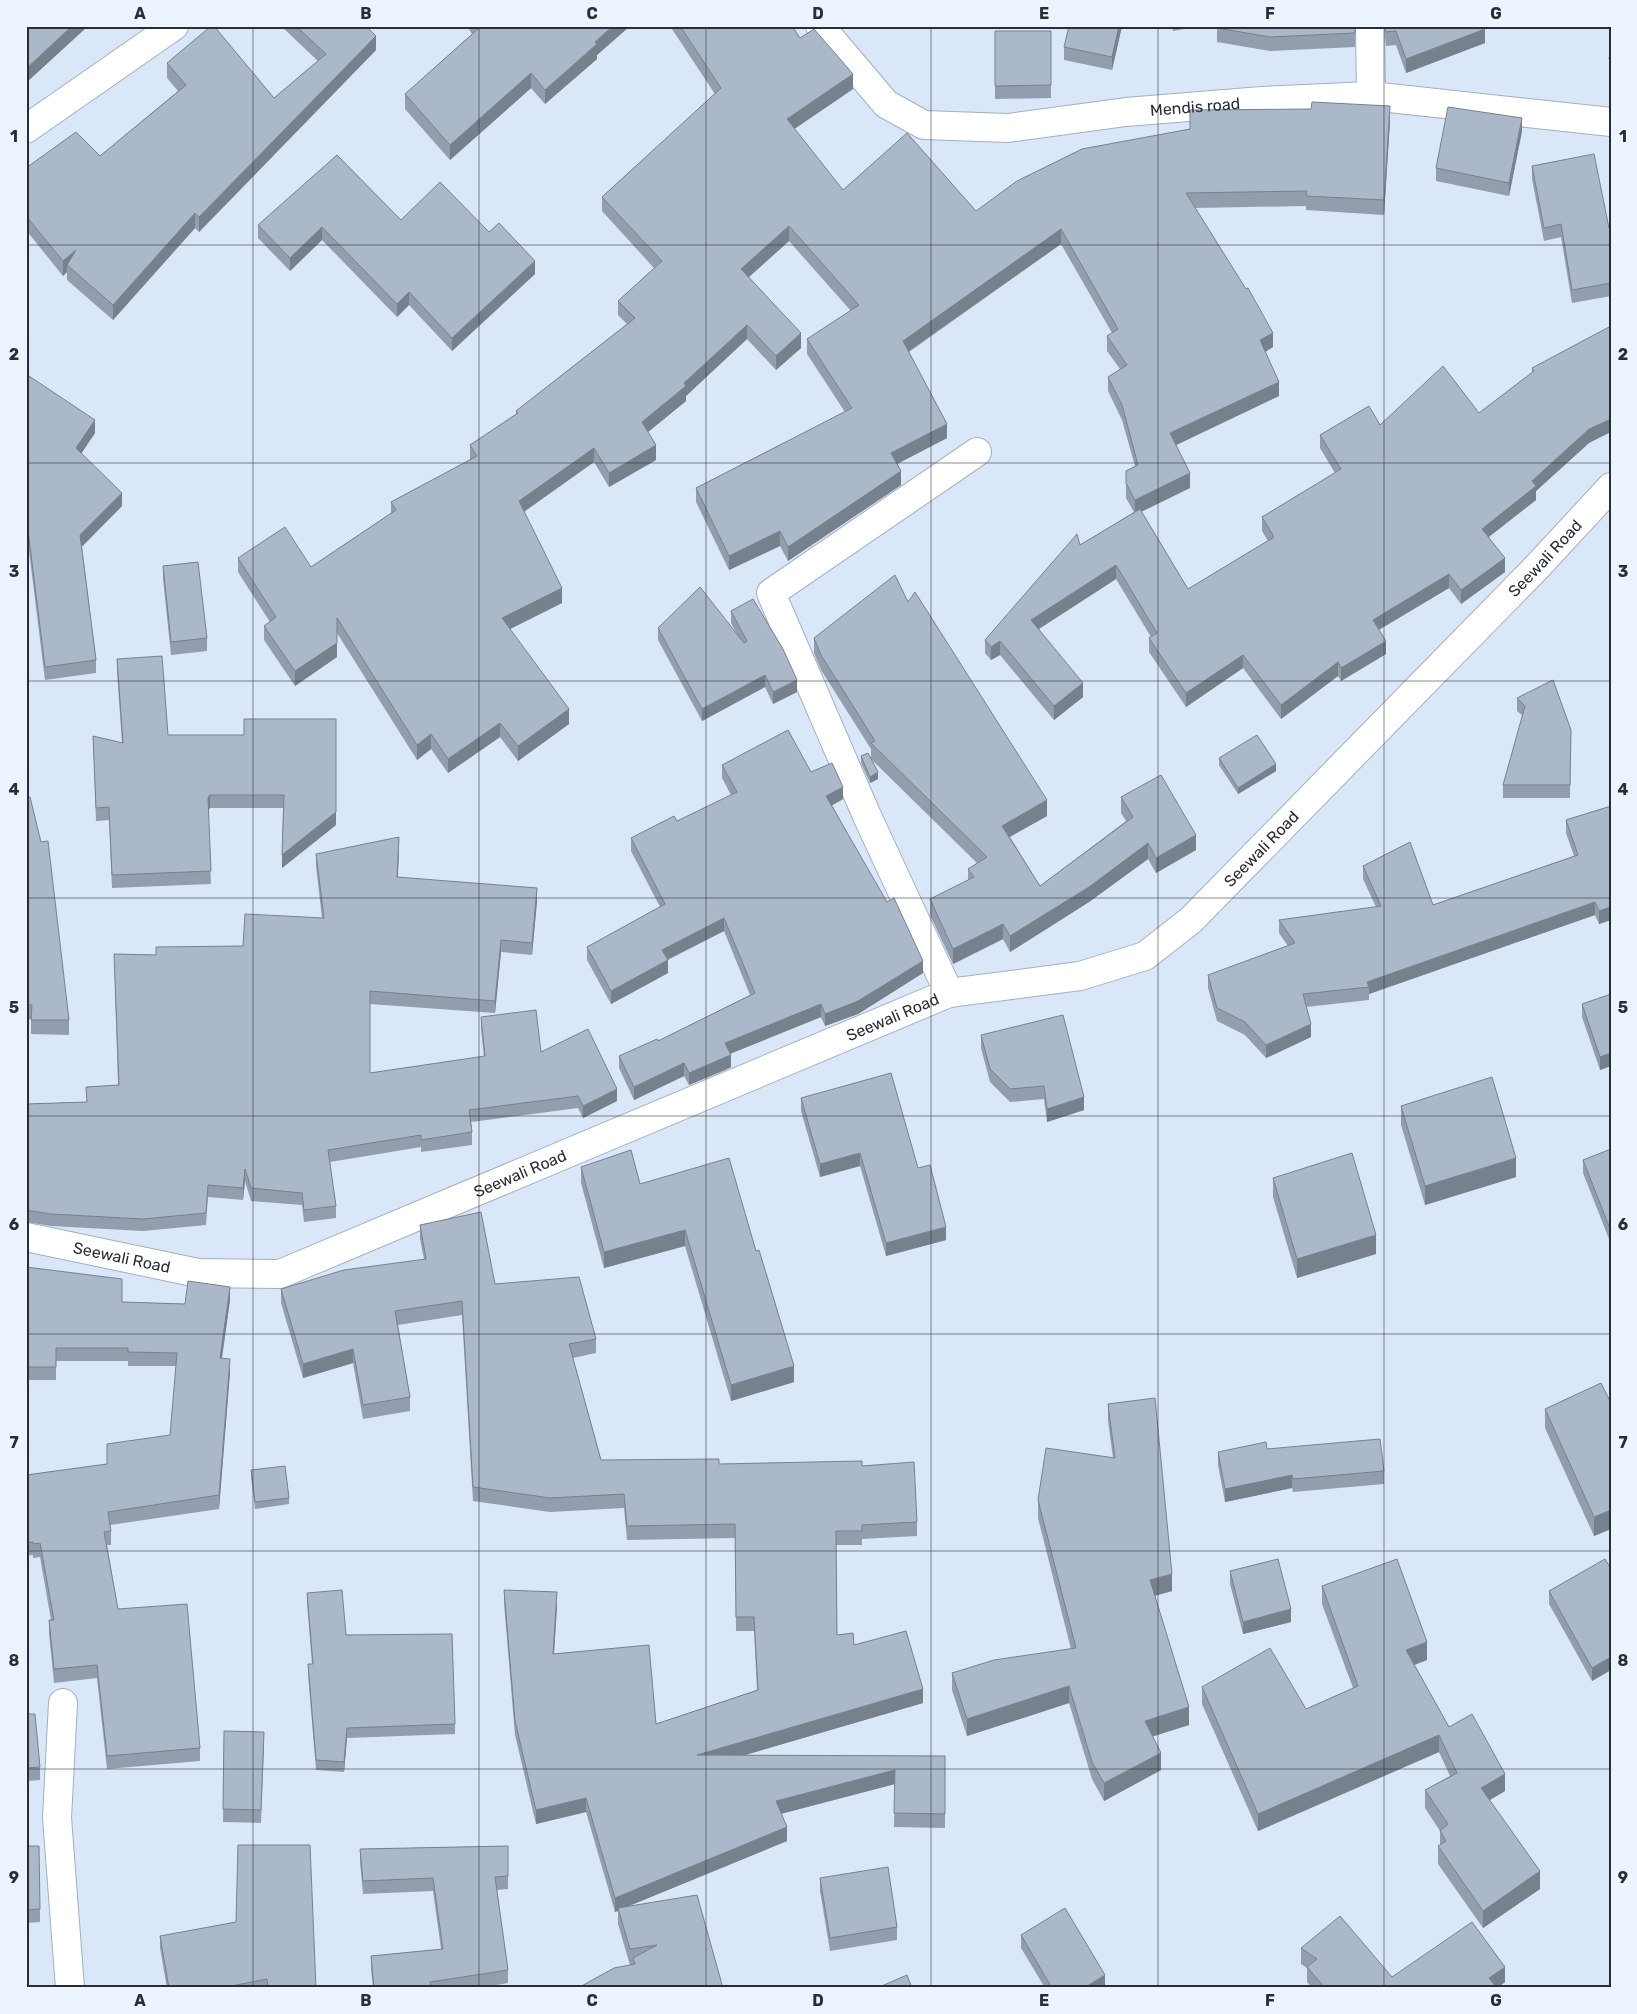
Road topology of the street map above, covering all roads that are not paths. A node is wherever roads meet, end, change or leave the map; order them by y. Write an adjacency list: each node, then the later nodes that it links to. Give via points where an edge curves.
1 (174, 26): 6 (street)
2 (820, 26): 4 (street, Mendis road, via 886,104 924,125 1008,128 1146,110)
3 (1370, 26): 4 (street)
4 (1371, 96): 5 (street, Mendis road)
5 (1611, 122)
6 (26, 129)
7 (977, 452): 9 (street, via 771,593)
8 (1611, 486): 9 (street, Seewali Road, via 1535,569 1212,899 1191,920 1144,956 1080,976)
9 (948, 993): 10 (street, Seewali Road, via 280,1274 198,1273)
10 (26, 1237)
11 (63, 1703): 12 (street, via 57,1818)
12 (70, 1988)

